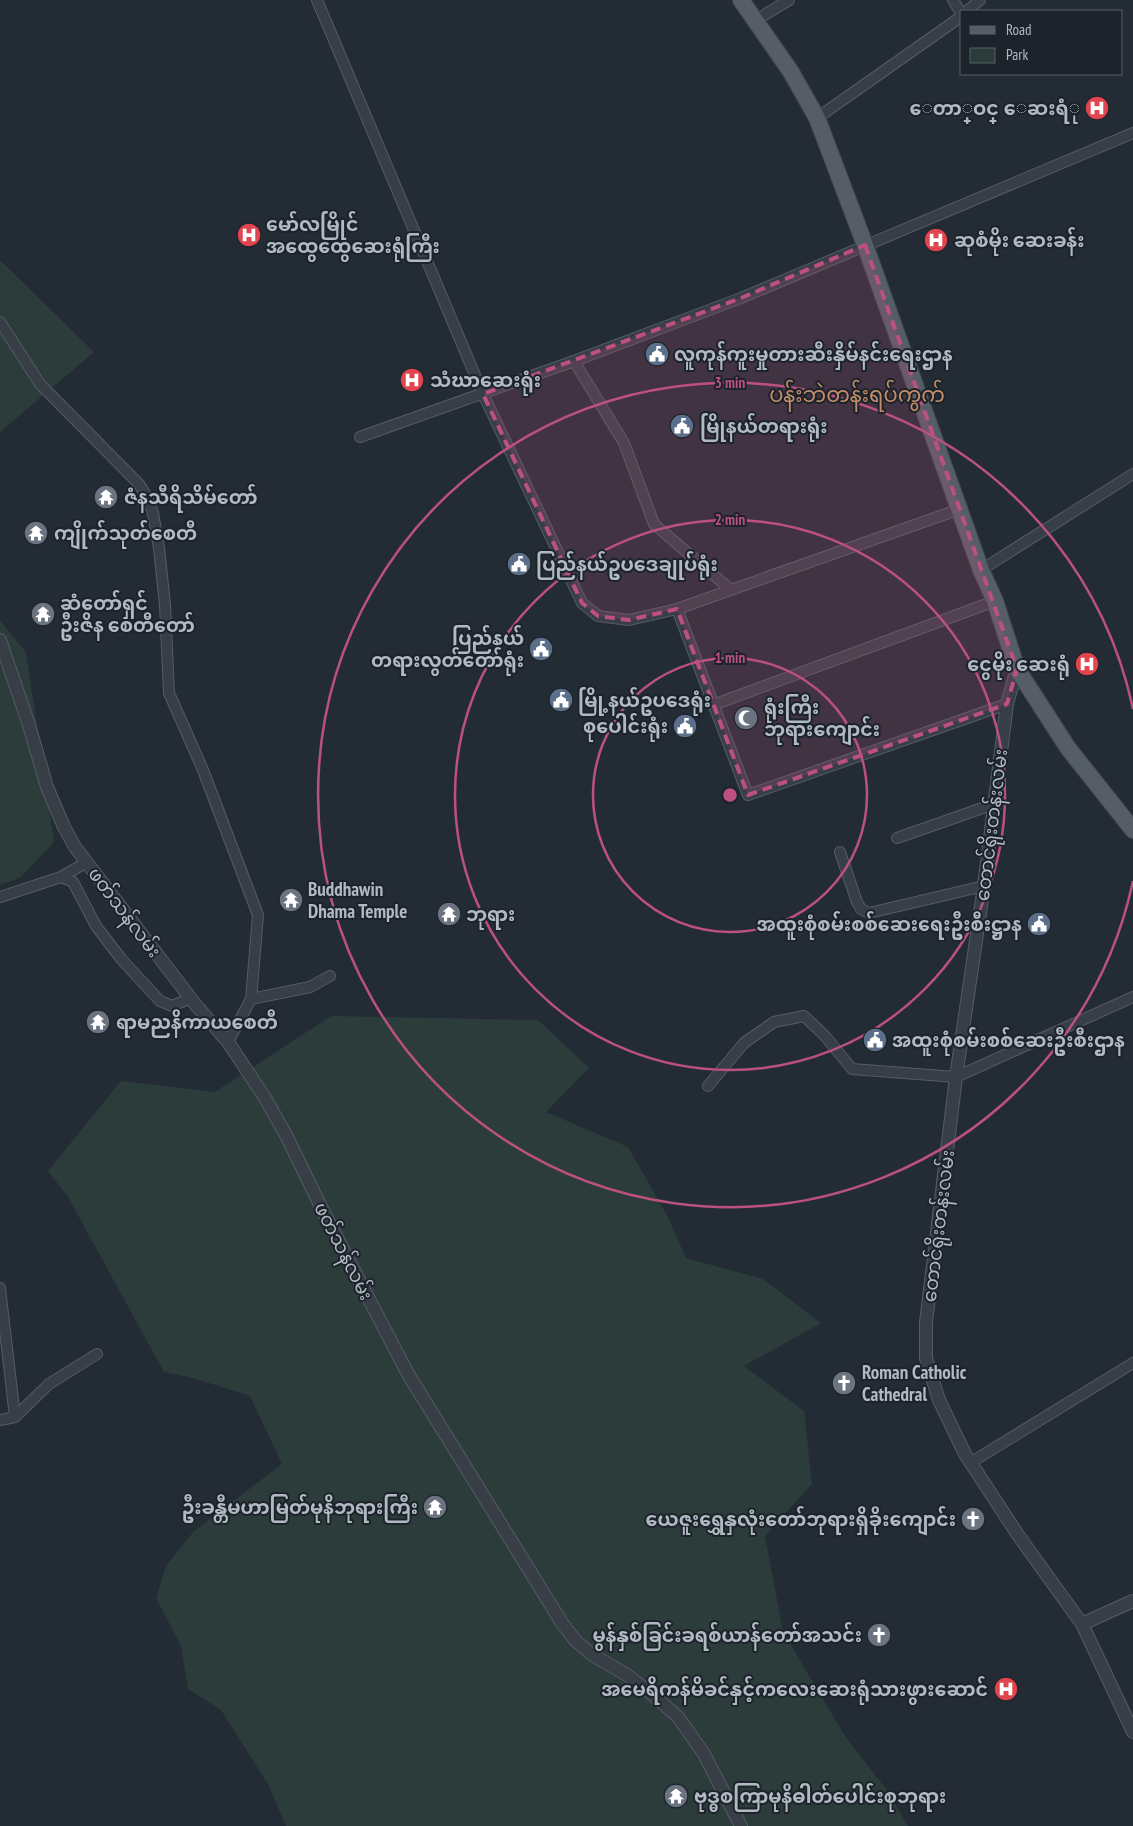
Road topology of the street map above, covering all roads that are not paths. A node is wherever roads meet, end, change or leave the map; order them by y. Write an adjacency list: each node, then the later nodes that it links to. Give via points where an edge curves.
1 (317, 0): 15 (street)
2 (741, 0): 9 (main road)
3 (789, 0): 9 (street)
4 (953, 0): 7 (street)
5 (980, 0): 6 (street)
6 (968, 10)
7 (960, 12)
8 (960, 17): 10 (street)
9 (756, 20): 10 (main road)
10 (817, 118): 12 (main road)
11 (1133, 133): 12 (street)
12 (865, 245): 14 (street, via 741,298); 18 (main road)
13 (0, 322): 38 (street, via 40,384 139,484 147,496 160,548 169,693 203,770 258,915)
14 (574, 361): 15 (street); 20 (street, via 624,443 654,524)
15 (483, 394): 16 (street); 22 (street, via 582,603 598,616 629,620)
16 (360, 437)
17 (1133, 474): 19 (street)
18 (960, 509): 19 (main road); 20 (street)
19 (981, 570): 21 (main road)
20 (732, 590): 22 (street)
21 (994, 601): 24 (main road); 25 (street)
22 (677, 609): 25 (street)
23 (0, 640): 31 (street, ဖတ်သန်လမ်း, via 46,787 64,827)
24 (1017, 669): 26 (street, တောင်ရိုးတန်းလမ်း); 28 (main road, via 1068,748)
25 (713, 704): 26 (street, via 748,795)
26 (1007, 704): 27 (street, တောင်ရိုးတန်းလမ်း)
27 (994, 804): 29 (street); 33 (street, တောင်ရိုးတန်းလမ်း)
28 (1133, 830)
29 (897, 838)
30 (840, 852): 33 (street, via 861,909 869,913)
31 (87, 862): 32 (street); 37 (street, ဖတ်သန်လမ်း)
32 (61, 877): 34 (street); 37 (street, via 73,882 96,926 160,1001 172,1006)
33 (984, 886): 40 (street, တောင်ရိုးတန်းလမ်း)
34 (0, 897)
35 (330, 976): 38 (street, via 310,987)
36 (1133, 997): 40 (street)
37 (191, 998): 39 (street, ဖတ်သန်လမ်း)
38 (251, 1000): 39 (street)
39 (228, 1042): 51 (street, ဖတ်သန်လမ်း, via 288,1137 408,1374 562,1623 590,1654 627,1675 678,1718 704,1754)
40 (956, 1077): 41 (street, via 852,1069 804,1016 774,1022 744,1044); 47 (street, တောင်ရိုးတန်းလမ်း, via 926,1322 926,1358 939,1400)
41 (708, 1086)
42 (0, 1288): 45 (street)
43 (97, 1354): 45 (street, via 49,1384)
44 (1133, 1363): 47 (street)
45 (16, 1417): 46 (street)
46 (0, 1420)
47 (970, 1463): 49 (street, တောင်ရိုးတန်းလမ်း)
48 (1133, 1601): 49 (street)
49 (1082, 1624): 50 (street, တောင်ရိုးတန်းလမ်း)
50 (1133, 1732)
51 (741, 1826)

